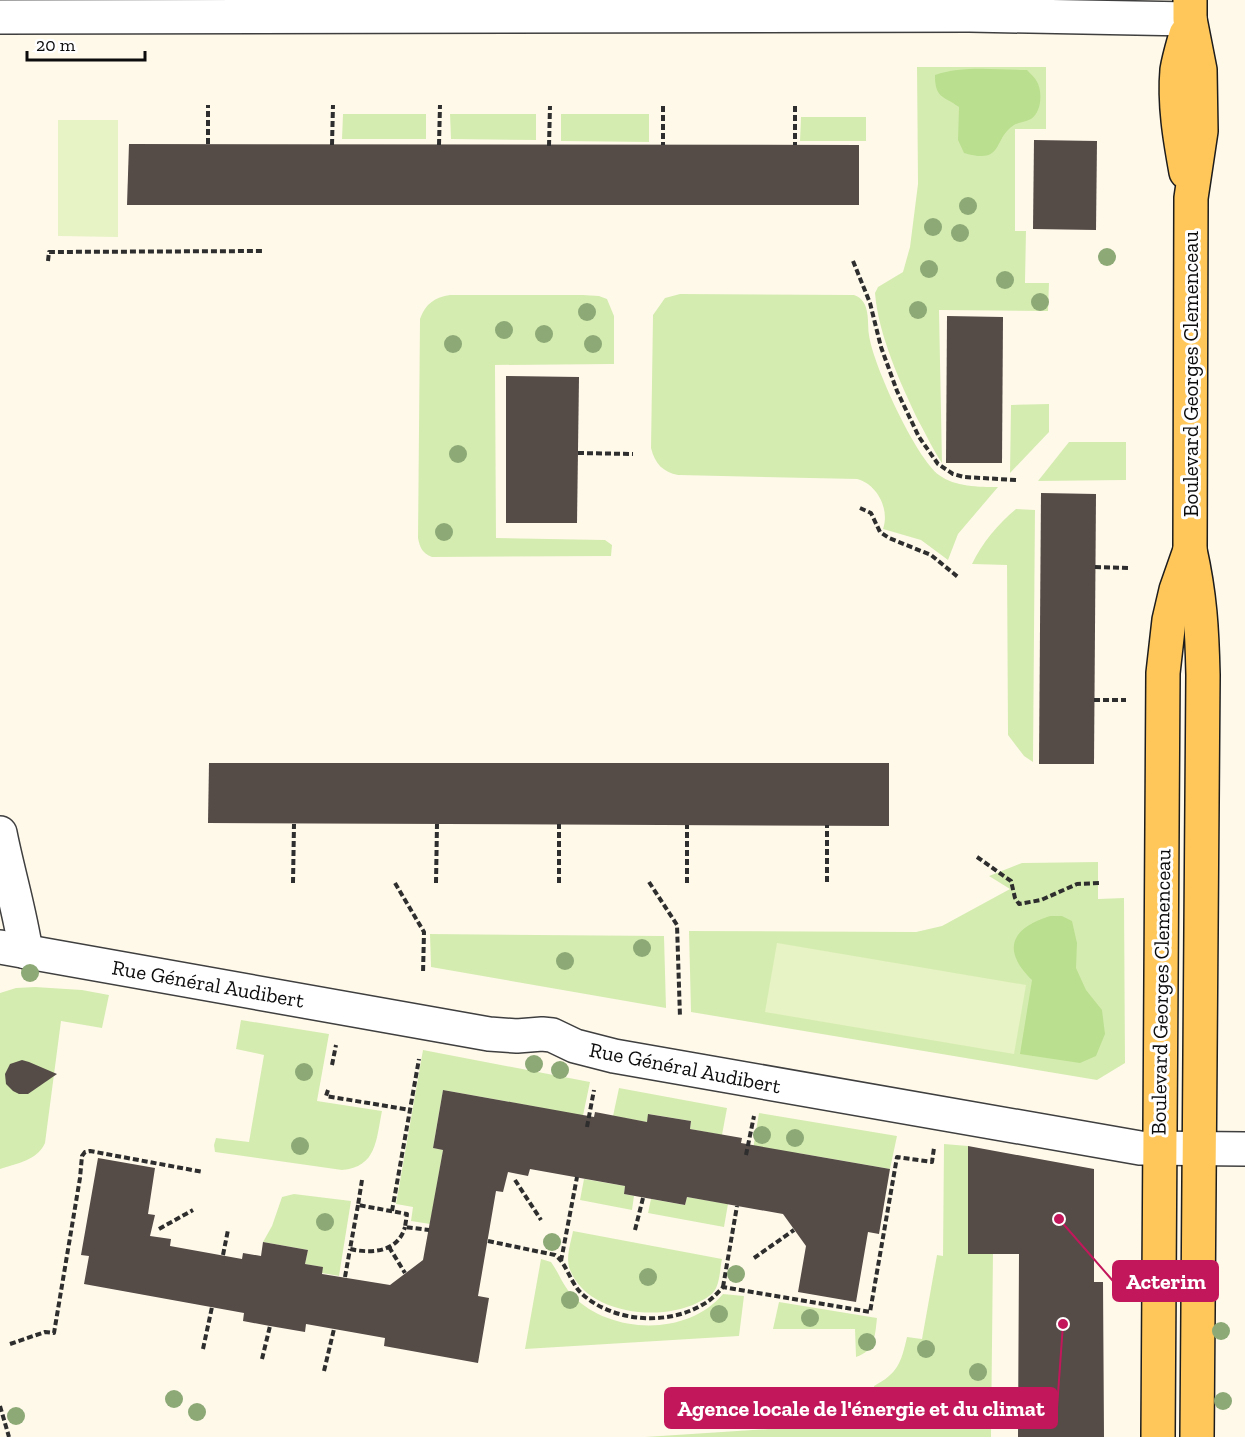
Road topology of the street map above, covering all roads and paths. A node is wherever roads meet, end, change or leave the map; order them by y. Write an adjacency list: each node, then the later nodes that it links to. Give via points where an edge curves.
1 (968, 8): 2 (street); 3 (street)
2 (1190, 10): 23 (main road, Boulevard Georges Clemenceau, via 1201,82 1201,131 1191,198)
3 (0, 17)
4 (208, 105): 10 (path)
5 (333, 105): 11 (path)
6 (440, 105): 12 (path)
7 (550, 106): 14 (path)
8 (663, 106): 15 (path)
9 (795, 106): 13 (path)
10 (208, 144)
11 (332, 145)
12 (439, 145)
13 (795, 145)
14 (549, 146)
15 (663, 146)
16 (264, 251): 17 (path, via 49,252)
17 (48, 261)
18 (852, 261): 21 (path, via 870,303 880,347 894,383 938,464 964,477)
19 (578, 453): 20 (path)
20 (633, 454)
21 (1016, 480)
22 (860, 508): 26 (path, via 871,513 880,532 931,555)
23 (1190, 550): 56 (main road, Boulevard Georges Clemenceau, via 1202,622); 57 (main road, Boulevard Georges Clemenceau, via 1169,620 1163,673)
24 (1095, 567): 25 (path)
25 (1130, 568)
26 (958, 578)
27 (1094, 700): 28 (path)
28 (1130, 700)
29 (294, 824): 38 (path)
30 (437, 824): 40 (path)
31 (559, 824): 41 (path)
32 (687, 825): 42 (path)
33 (827, 825): 37 (path)
34 (0, 833): 44 (street, via 20,914)
35 (977, 857): 43 (path, via 1013,882 1019,904 1052,897 1077,884)
36 (649, 882): 46 (path, via 677,925)
37 (827, 882)
38 (293, 883)
39 (395, 883): 45 (path, via 424,932)
40 (436, 883)
41 (559, 883)
42 (687, 883)
43 (1101, 883)
44 (13, 950): 57 (street, Rue Général Audibert, via 489,1034 552,1035 575,1046 614,1056)
45 (423, 974)
46 (680, 1017)
47 (338, 1035): 49 (path)
48 (421, 1050): 52 (path)
49 (332, 1065)
50 (595, 1083): 54 (path)
51 (328, 1090): 52 (path, via 326,1096)
52 (410, 1110): 68 (path)
53 (754, 1112): 59 (path)
54 (587, 1126)
55 (934, 1143): 84 (path, via 932,1162 897,1156 870,1312)
56 (1199, 1148): 57 (street, Rue Général Audibert); 58 (street, Rue Général Audibert); 95 (main road, Boulevard Georges Clemenceau)
57 (1159, 1149): 94 (main road, Boulevard Georges Clemenceau)
58 (1245, 1149)
59 (746, 1155)
60 (203, 1172): 88 (path, via 85,1152 54,1333 45,1332)
61 (577, 1178): 81 (path)
62 (362, 1180): 65 (path)
63 (515, 1180): 69 (path)
64 (643, 1198): 74 (path)
65 (358, 1205): 68 (path); 78 (path)
66 (737, 1206): 84 (path)
67 (193, 1210): 71 (path)
68 (392, 1211): 70 (path, via 407,1214)
69 (541, 1220)
70 (405, 1227): 73 (path); 77 (path, via 397,1242)
71 (159, 1229)
72 (228, 1230): 79 (path)
73 (429, 1230)
74 (635, 1230)
75 (794, 1230): 80 (path)
76 (488, 1240): 81 (path, via 555,1256)
77 (389, 1247): 78 (path, via 368,1252); 82 (path)
78 (350, 1250): 83 (path)
79 (223, 1255)
80 (754, 1258)
81 (561, 1261): 84 (path, via 581,1293 603,1307 636,1317 678,1315 701,1306)
82 (405, 1273)
83 (345, 1277)
84 (723, 1287)
85 (212, 1307): 89 (path)
86 (270, 1326): 90 (path)
87 (334, 1329): 91 (path)
88 (10, 1344)
89 (203, 1349)
90 (262, 1359)
91 (324, 1371)
92 (0, 1406): 93 (path)
93 (9, 1437)
94 (1158, 1437)
95 (1197, 1437)

